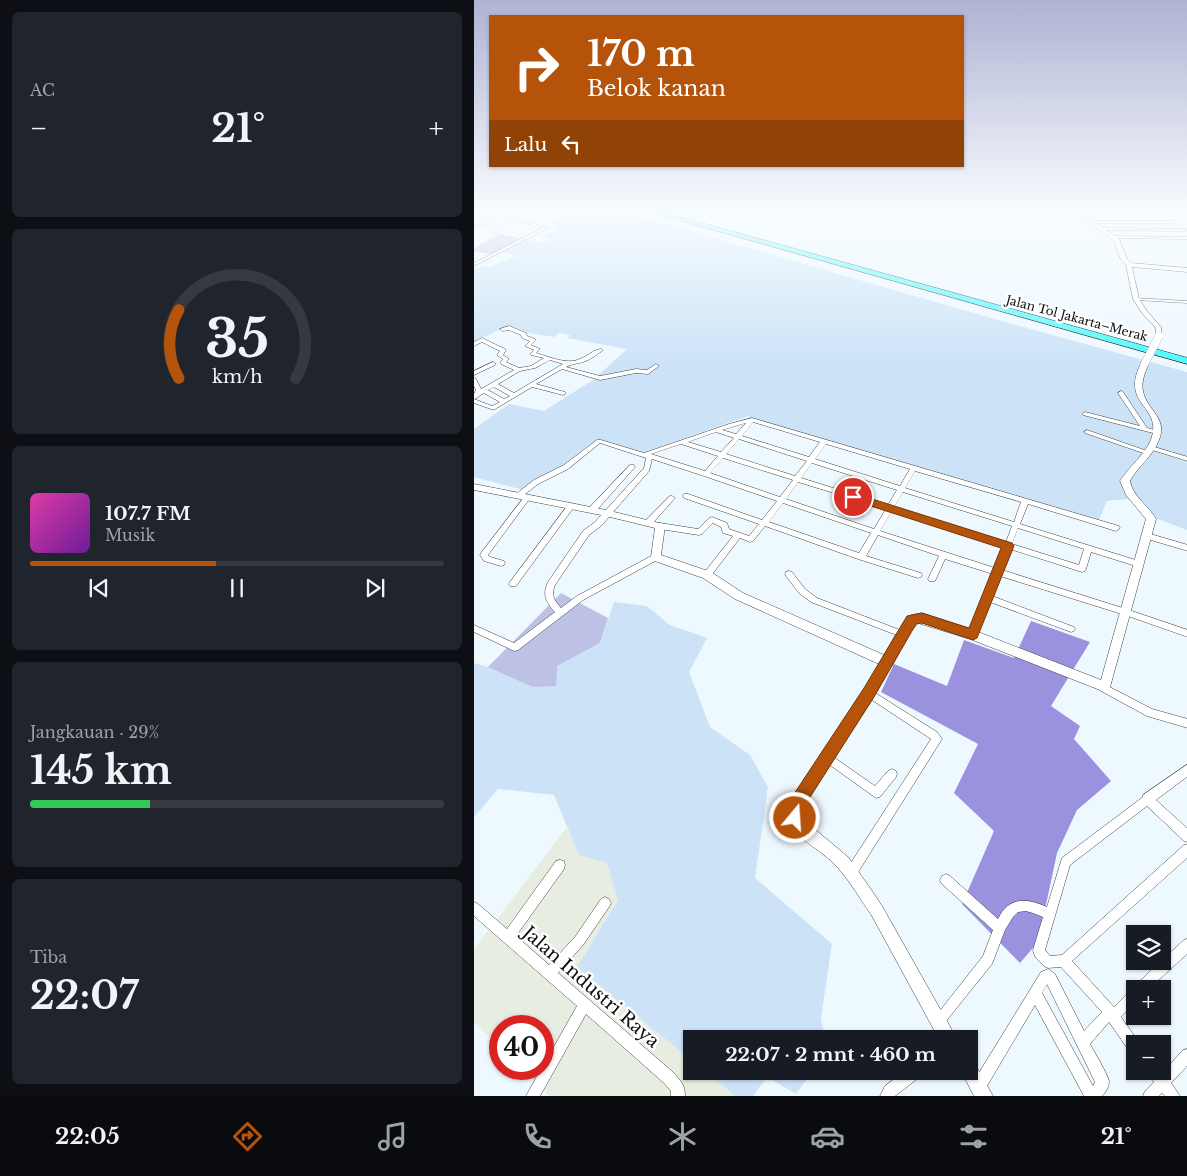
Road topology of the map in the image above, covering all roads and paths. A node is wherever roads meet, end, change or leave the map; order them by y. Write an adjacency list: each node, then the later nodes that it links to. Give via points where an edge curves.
1 (485, 260): 6 (street)
2 (825, 260): 15 (highway, Jalan Tol Jakarta–Merak)
3 (844, 260): 13 (highway, Jalan Tol Jakarta–Merak)
4 (1124, 260): 5 (street)
5 (1129, 265): 7 (street); 8 (street)
6 (474, 266)
7 (1187, 270)
8 (1136, 299): 9 (street); 34 (street, bridge, via 1158,327 1158,336 1137,382 1138,392 1157,422)
9 (1187, 302)
10 (503, 329): 14 (street, via 524,334 533,341 528,345 537,349 533,354)
11 (474, 344): 19 (street, via 482,340 503,350 500,355 506,359 503,363)
12 (600, 350): 17 (street, via 582,362)
13 (1187, 354)
14 (549, 358): 17 (street); 19 (street, via 533,367)
15 (1187, 361)
16 (493, 364): 20 (street)
17 (564, 365): 18 (street, via 600,378 648,372); 23 (street)
18 (656, 366)
19 (518, 370): 22 (street)
20 (474, 374)
21 (474, 380): 27 (street)
22 (493, 384): 26 (street); 27 (street)
23 (532, 384): 25 (street); 26 (street)
24 (1121, 393): 31 (street)
25 (563, 394)
26 (513, 395): 28 (street)
27 (477, 396): 28 (street); 28 (street, via 493,408)
28 (503, 401)
29 (1085, 414): 31 (street)
30 (752, 420): 32 (street); 35 (street); 37 (street)
31 (1145, 429): 34 (street)
32 (716, 430): 35 (street); 36 (street)
33 (1087, 432): 38 (street)
34 (1157, 432): 38 (street)
35 (738, 437): 40 (street); 42 (street)
36 (681, 442): 39 (street); 40 (street)
37 (824, 442): 42 (street); 44 (street)
38 (1150, 451): 41 (street); 65 (street, via 1125,481 1129,494 1150,517)
39 (647, 455): 45 (street); 50 (street, via 599,441 566,467 536,482); 57 (street, via 647,468)
40 (723, 455): 45 (street); 46 (street)
41 (1187, 459)
42 (811, 460): 46 (street); 48 (street)
43 (632, 467): 56 (street)
44 (913, 469): 48 (street); 53 (street)
45 (706, 474): 52 (street)
46 (796, 479): 52 (street); 55 (street)
47 (474, 487): 50 (street)
48 (901, 489): 55 (street); 61 (street)
49 (686, 496): 59 (street)
50 (522, 497): 54 (street); 72 (street, via 484,555)
51 (672, 498): 58 (street)
52 (781, 500): 59 (street); 63 (street)
53 (1025, 502): 61 (street); 62 (street)
54 (570, 507): 56 (street); 79 (street)
55 (890, 509): 63 (street); 66 (street)
56 (592, 510): 57 (street)
57 (606, 513): 58 (street); 82 (street, via 586,533 548,591 549,600)
58 (648, 523): 60 (street)
59 (764, 523): 64 (street, via 750,539); 71 (street)
60 (660, 526): 64 (street, via 699,532 712,520); 70 (street)
61 (1017, 526): 66 (street); 67 (street)
62 (1116, 528)
63 (876, 532): 69 (street); 71 (street)
64 (738, 536): 76 (street)
65 (1147, 536): 68 (street); 73 (street)
66 (1008, 546): 67 (street, via 1082,569); 74 (street)
67 (1088, 548): 73 (street)
68 (1187, 548)
69 (943, 555): 74 (street); 78 (street)
70 (656, 557): 76 (street); 82 (street, via 580,598)
71 (861, 557): 77 (street)
72 (501, 563)
73 (1139, 564): 81 (street)
74 (999, 572): 80 (street); 81 (street)
75 (790, 574): 85 (street, via 802,591 814,600)
76 (707, 575): 88 (street, via 739,596)
77 (918, 575)
78 (932, 579)
79 (513, 584)
80 (988, 598): 84 (street); 87 (street)
81 (1126, 612): 86 (street); 89 (street)
82 (560, 613): 83 (street, via 515,647)
83 (474, 628)
84 (1071, 629)
85 (902, 634): 87 (street, via 912,620 922,618); 88 (street)
86 (1187, 634)
87 (973, 635): 89 (street)
88 (888, 662): 90 (street)
89 (1104, 688): 91 (street, via 1150,713)
90 (869, 693): 92 (street); 99 (street, via 937,739)
91 (1187, 724)
92 (826, 757): 94 (street, via 876,793); 99 (street, via 799,800 795,818 806,832 843,862)
93 (1187, 769): 95 (street)
94 (892, 774)
95 (1147, 799): 96 (street); 103 (street, via 1066,862)
96 (1187, 837)
97 (1187, 848): 107 (street)
98 (560, 865): 105 (street)
99 (851, 874): 114 (street, via 877,911)
100 (946, 880): 104 (street)
101 (605, 903): 108 (street, via 579,941)
102 (474, 908): 105 (street, Jalan Industri Raya)
103 (1049, 914): 104 (street, via 1034,906 1022,905 1007,914); 107 (street, via 1039,943 1040,954 1048,962)
104 (1000, 928): 114 (street, via 988,960)
105 (508, 938): 108 (street, Jalan Industri Raya)
106 (1187, 944): 109 (street)
107 (1064, 961): 113 (street)
108 (550, 974): 112 (street, Jalan Industri Raya)
109 (1149, 980)
110 (1036, 994): 117 (street, via 1045,976 1051,978); 124 (street); 128 (street)
111 (1126, 1002): 113 (street)
112 (585, 1004): 125 (street); 126 (street, Jalan Industri Raya, via 675,1083)
113 (1111, 1015): 116 (street); 117 (street)
114 (939, 1021): 115 (street)
115 (944, 1030)
116 (1126, 1035)
117 (1083, 1042): 128 (street, via 1102,1081 1099,1092)
118 (1187, 1054): 119 (street)
119 (1171, 1066)
120 (904, 1080): 127 (street)
121 (975, 1080): 124 (street)
122 (1156, 1080): 129 (street)
123 (1161, 1080): 130 (street)
124 (982, 1091)
125 (533, 1096)
126 (678, 1096)
127 (886, 1096)
128 (1091, 1096)
129 (1150, 1096)
130 (1174, 1096)

